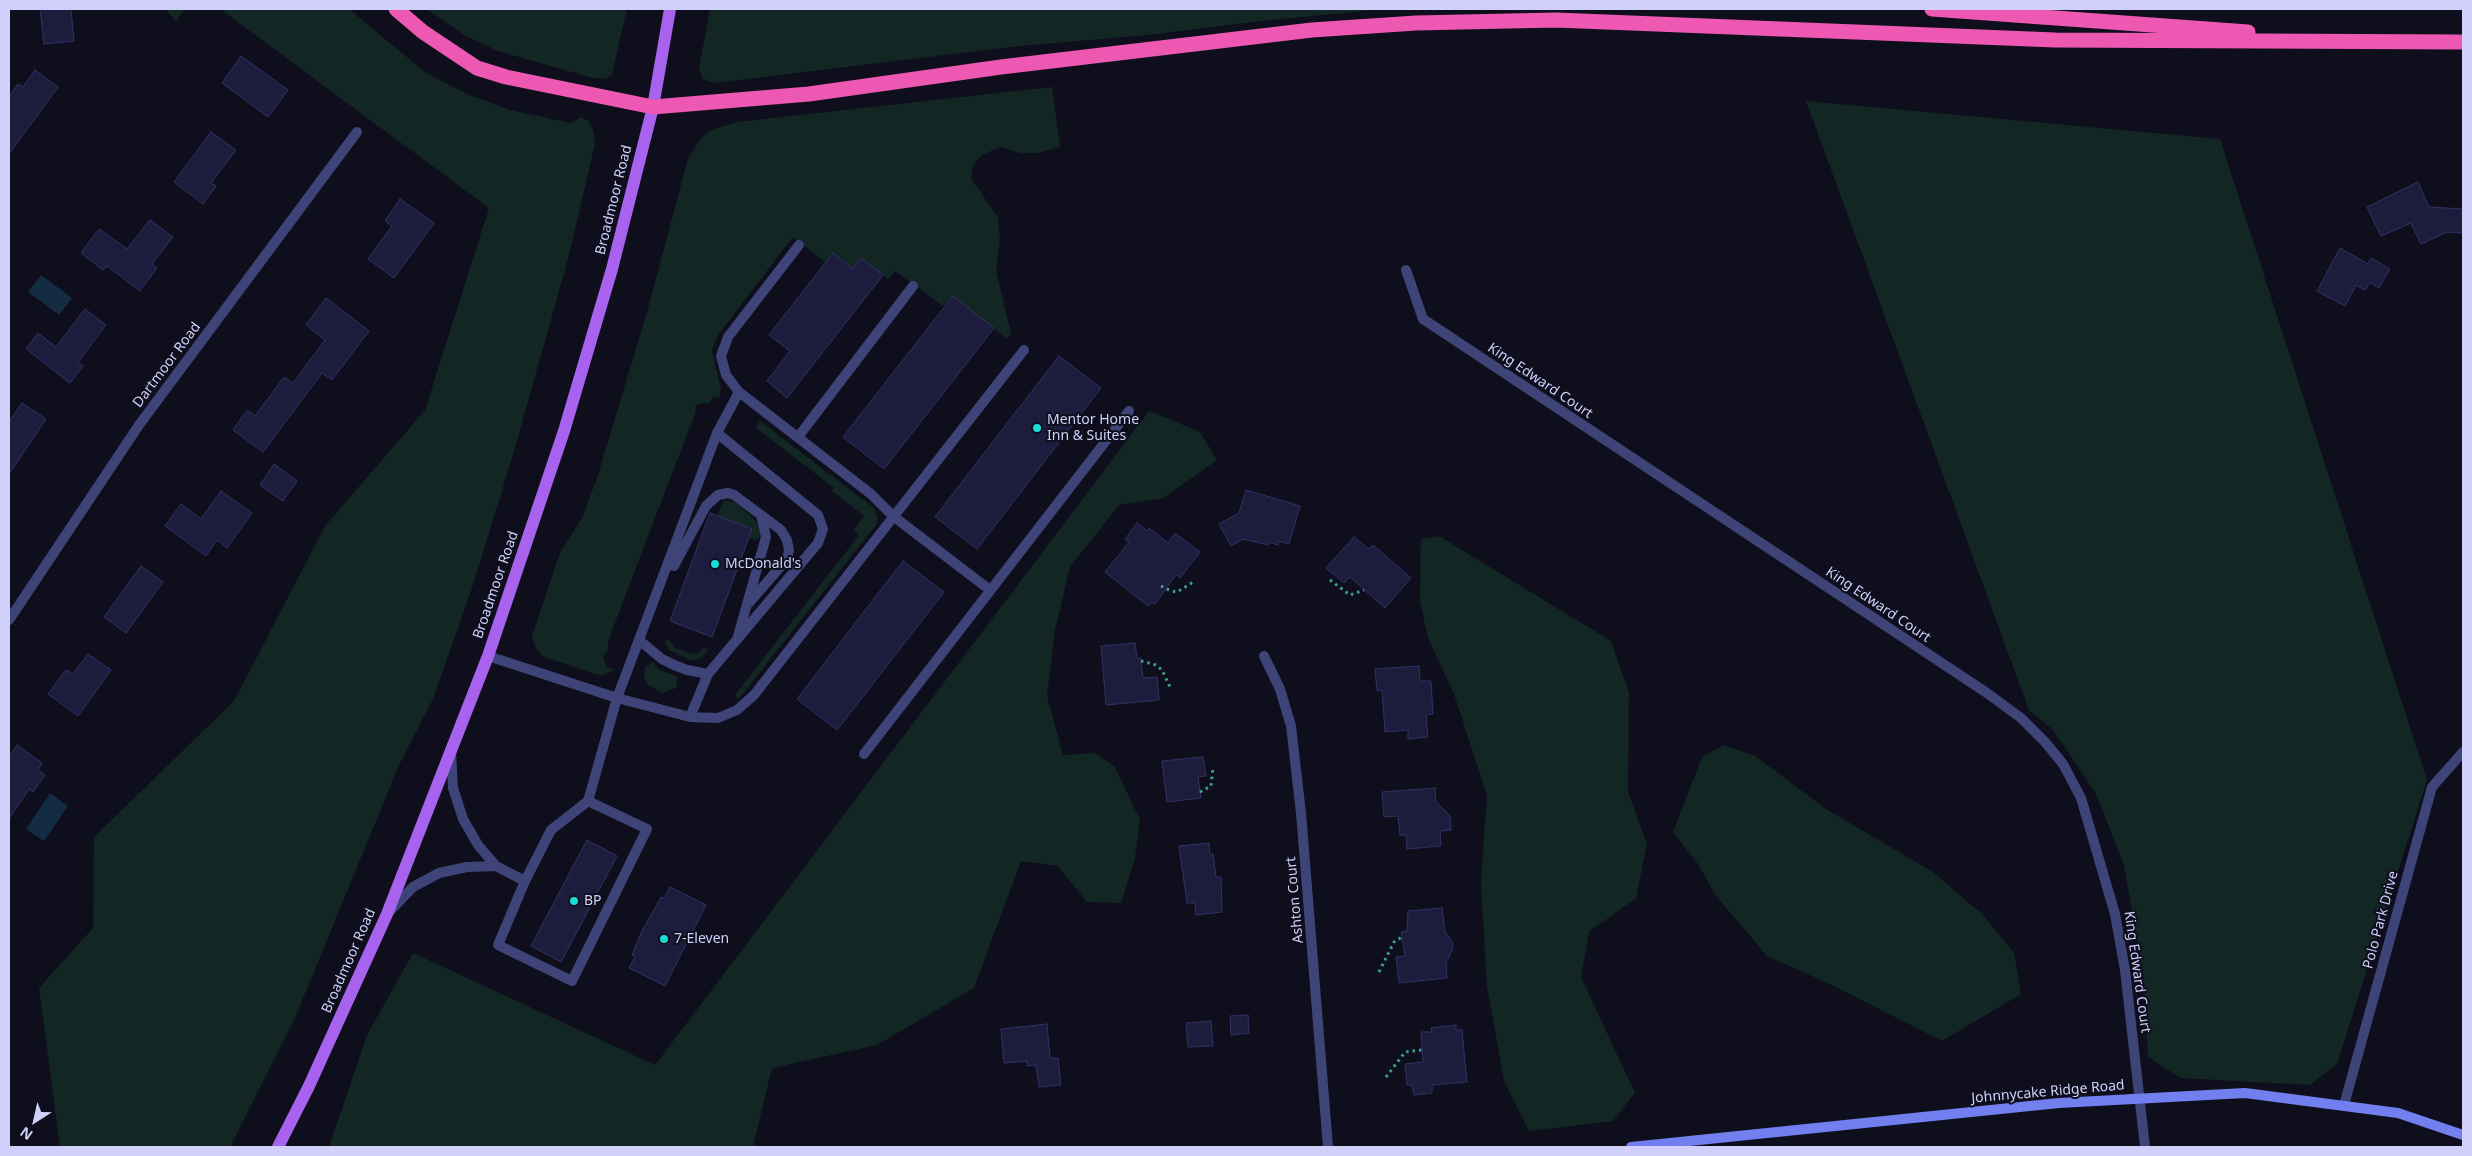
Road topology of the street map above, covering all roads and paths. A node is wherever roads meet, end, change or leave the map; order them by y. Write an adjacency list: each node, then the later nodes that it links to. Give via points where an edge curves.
1 (396, 9): 5 (highway, via 476,68 506,78)
2 (670, 9): 5 (main road, Broadmoor Road)
3 (1932, 9): 4 (highway, via 2202,30)
4 (2463, 42): 5 (highway, via 2055,40 1556,20 1416,23 1312,30 809,94)
5 (653, 107): 27 (main road, Broadmoor Road, via 612,270 564,431)
6 (357, 132): 24 (street, Dartmoor Road, via 139,424)
7 (799, 245): 11 (street, via 728,336 721,356 726,375)
8 (1406, 270): 47 (street, King Edward Court, via 1423,319 1987,693 2021,718 2045,742 2063,764 2081,798 2115,914 2126,970)
9 (913, 286): 14 (street)
10 (1024, 350): 16 (street)
11 (739, 392): 13 (street); 14 (street)
12 (1129, 411): 20 (street)
13 (717, 433): 22 (street); 26 (street, via 818,515 823,529 818,543)
14 (798, 437): 16 (street, via 871,494)
15 (761, 515): 22 (street, via 734,495 722,494 712,499); 23 (street, via 766,537); 23 (street, via 781,530 790,550 787,559)
16 (893, 516): 20 (street); 33 (street, via 754,695 737,710 718,718)
17 (1330, 580): 21 (path, via 1350,595)
18 (1195, 581): 19 (path, via 1177,592)
19 (1161, 586)
20 (990, 590): 36 (street)
21 (1364, 590)
22 (657, 597): 25 (street)
23 (747, 606): 26 (street)
24 (9, 620)
25 (639, 640): 30 (street, via 651,652 674,665); 32 (street)
26 (737, 640): 30 (street)
27 (488, 656): 32 (street); 34 (main road, Broadmoor Road)
28 (1264, 656): 51 (street, Ashton Court, via 1280,689 1291,726)
29 (1141, 662): 31 (path, via 1156,665 1162,670)
30 (708, 674): 33 (street)
31 (1171, 689)
32 (617, 698): 33 (street); 39 (street)
33 (690, 717)
34 (451, 751): 40 (street, via 453,788 463,819 478,845); 42 (main road, Broadmoor Road)
35 (2463, 752): 48 (street, Polo Park Drive, via 2432,787)
36 (864, 754)
37 (1213, 767): 38 (path, via 1211,786)
38 (1200, 792)
39 (588, 801): 41 (street, via 551,830); 41 (street, via 647,829 572,981 498,945)
40 (496, 866): 41 (street); 42 (street, via 467,867 439,873 414,887)
41 (525, 882)
42 (387, 914): 50 (main road, Broadmoor Road)
43 (1402, 937): 44 (path, via 1394,942)
44 (1379, 972)
45 (1422, 1050): 46 (path, via 1405,1052)
46 (1386, 1077)
47 (2140, 1098): 48 (main road, Johnnycake Ridge Road, via 2245,1094); 52 (main road, Johnnycake Ridge Road, via 2059,1103); 53 (street, King Edward Court)
48 (2344, 1105): 49 (main road, Johnnycake Ridge Road, via 2398,1113)
49 (2463, 1135)
50 (278, 1147)
51 (1328, 1147)
52 (1631, 1147)
53 (2145, 1147)

